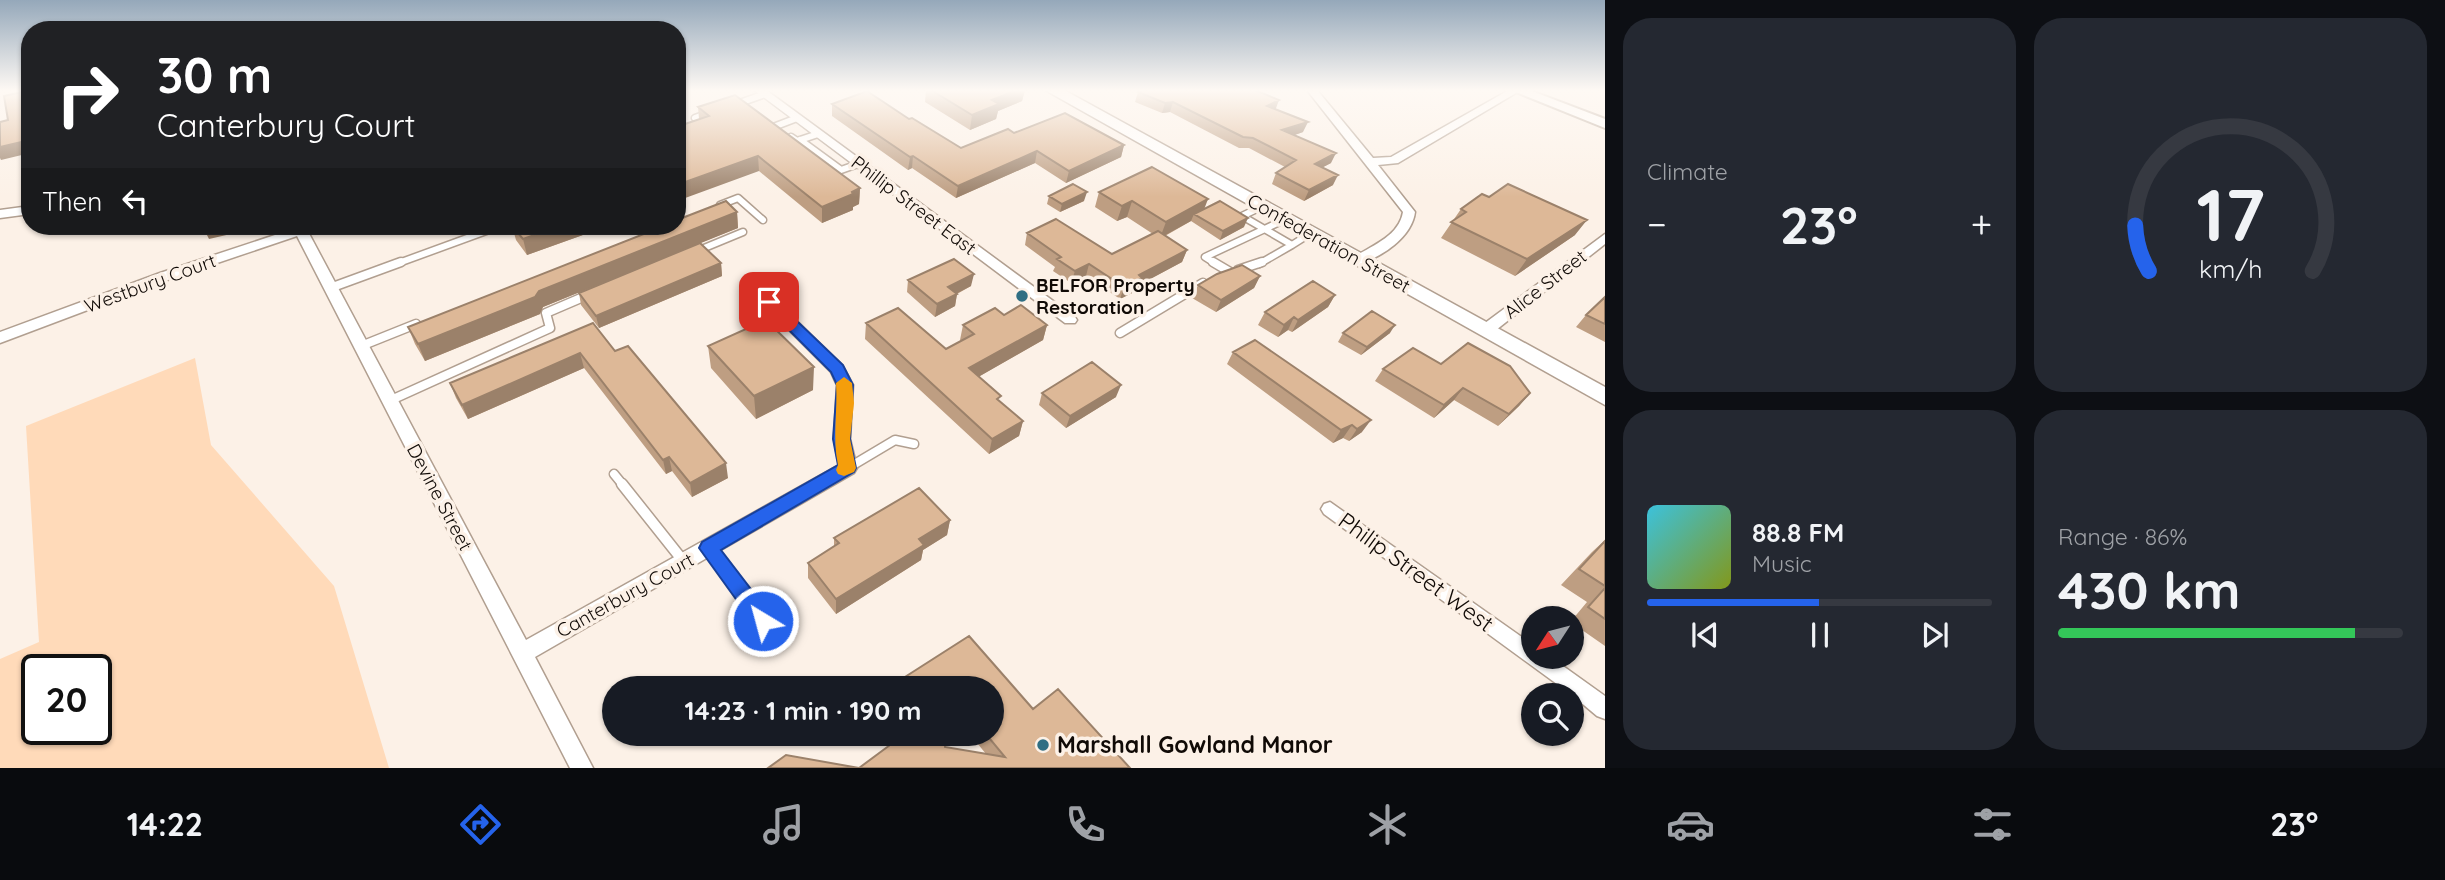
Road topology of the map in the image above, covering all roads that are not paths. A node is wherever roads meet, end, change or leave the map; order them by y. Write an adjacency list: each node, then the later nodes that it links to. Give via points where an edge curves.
1 (776, 126): 7 (lane)
2 (807, 126): 6 (street, Phillip Street East)
3 (1118, 126): 10 (main road, Confederation Street)
4 (1341, 126): 8 (street)
5 (1454, 126): 8 (street, via 1394,160)
6 (818, 134): 7 (lane); 9 (street, Phillip Street East)
7 (800, 140): 9 (lane, via 841,170)
8 (1371, 162): 25 (street, via 1410,216 1402,232)
9 (858, 164): 32 (street, Phillip Street East)
10 (1263, 206): 14 (main road, Confederation Street); 16 (lane, via 1242,216)
11 (713, 207): 15 (lane, via 738,198)
12 (21, 211): 13 (street)
13 (0, 214)
14 (1286, 219): 16 (lane); 18 (main road, Confederation Street)
15 (763, 220)
16 (1265, 229): 23 (lane); 26 (lane, via 1205,257)
17 (743, 232): 24 (lane)
18 (1311, 233): 23 (lane); 25 (main road, Confederation Street)
19 (279, 235): 36 (street, Westbury Court)
20 (303, 235): 29 (street, Devine Street)
21 (474, 235): 29 (lane)
22 (1605, 237): 34 (street, Alice Street)
23 (1292, 245): 26 (lane, via 1253,267)
24 (694, 252)
25 (1359, 260): 34 (main road, Confederation Street)
26 (1230, 272): 27 (lane)
27 (1220, 276)
28 (1209, 280): 35 (lane)
29 (330, 288): 37 (street, Devine Street)
30 (596, 292): 39 (lane, via 546,313 550,328)
31 (769, 302): 41 (street, via 837,369 845,385 842,439)
32 (1070, 320)
33 (420, 323): 37 (lane)
34 (1486, 330): 38 (main road, Confederation Street)
35 (1120, 333)
36 (0, 338)
37 (361, 346): 39 (street, Devine Street)
38 (1605, 397)
39 (389, 401): 47 (street, Devine Street)
40 (914, 444): 41 (lane, via 895,440)
41 (848, 468): 44 (street, Canterbury Court)
42 (614, 474): 45 (lane)
43 (1330, 509): 48 (street, Philip Street West)
44 (708, 548): 45 (street, Canterbury Court); 46 (lane)
45 (684, 562): 47 (street, Canterbury Court)
46 (776, 639)
47 (522, 653): 49 (street, Devine Street)
48 (1605, 709)
49 (582, 768)

